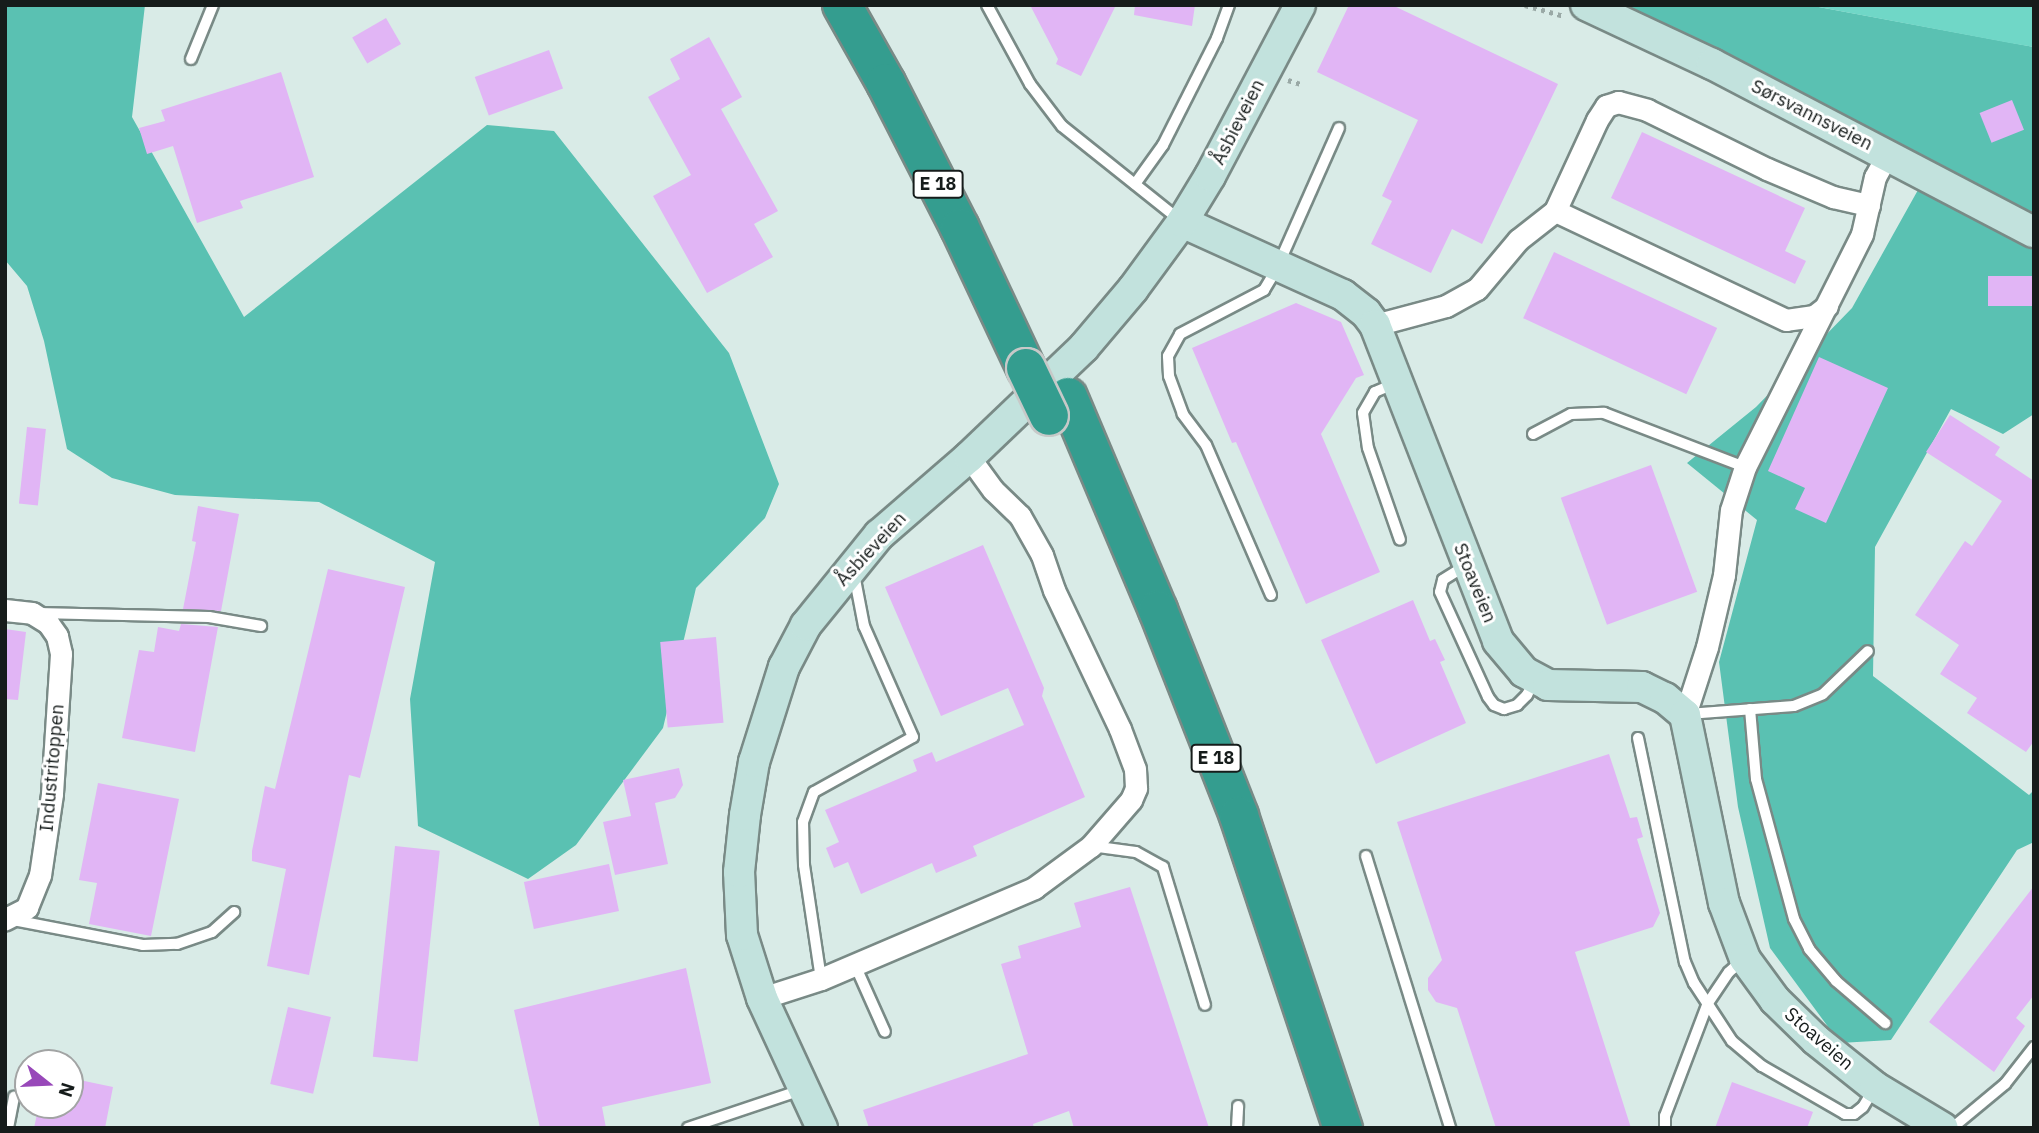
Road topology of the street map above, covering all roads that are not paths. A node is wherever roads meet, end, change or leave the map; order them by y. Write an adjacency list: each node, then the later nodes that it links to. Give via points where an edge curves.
1 (213, 5): 9 (lane)
2 (842, 5): 21 (highway, E 18)
3 (870, 5): 21 (highway, E 18, via 915,86)
4 (987, 5): 13 (lane, via 1030,85 1062,126)
5 (1229, 5): 13 (lane, via 1163,145)
6 (1280, 5): 10 (street, Åsbieveien)
7 (1300, 5): 10 (street, Åsbieveien)
8 (1586, 5): 12 (street, Sørsvannsveien)
9 (191, 59)
10 (1267, 66): 16 (street, Åsbieveien, via 1241,122)
11 (1339, 128): 18 (lane)
12 (1888, 154): 14 (street, Stoaveien, via 1875,177); 17 (street, Sørsvannsveien)
13 (1135, 184): 16 (lane)
14 (1869, 205): 15 (street, via 1833,197 1647,110 1618,102 1606,106 1597,120); 19 (street, Stoaveien, via 1862,234)
15 (1555, 211): 19 (street, via 1786,320 1807,318); 20 (street, via 1518,240 1477,289 1446,306)
16 (1182, 222): 18 (street, Stoaveien); 25 (street, Åsbieveien, via 1084,347)
17 (2034, 232)
18 (1277, 268): 20 (street, Stoaveien, via 1343,295); 30 (lane, via 1264,290 1180,334 1168,356 1169,376 1183,414 1206,445)
19 (1827, 306): 26 (street, Stoaveien)
20 (1375, 325): 22 (street, Stoaveien)
21 (1036, 359): 23 (highway, E 18, bridge)
22 (1396, 383): 27 (lane, via 1375,392 1363,414 1368,448); 29 (street, Stoaveien)
23 (1058, 406): 60 (highway, E 18, via 1211,813); 61 (highway, E 18, via 1158,610 1239,816)
24 (1533, 434): 26 (lane, via 1570,414 1604,413)
25 (969, 457): 28 (street, Åsbieveien, via 879,535); 39 (street, via 1020,516 1042,555 1135,769 1131,800)
26 (1745, 467): 37 (street, Stoaveien, via 1731,510 1724,575 1707,647)
27 (1400, 540)
28 (853, 565): 45 (lane, via 864,625 912,737 814,792 803,822 804,865); 46 (street, Åsbieveien, via 806,625 784,667 754,762 739,872 742,935)
29 (1468, 565): 35 (street, Stoaveien, via 1498,641); 35 (lane, via 1443,580 1440,592 1488,697 1504,709 1517,705)
30 (1271, 595)
31 (5, 610): 32 (street)
32 (32, 613): 33 (lane, via 209,617); 42 (street, Industritoppen, via 48,623 61,654 52,794 35,892 27,908)
33 (261, 626)
34 (1868, 651): 36 (lane, via 1823,694 1794,706)
35 (1535, 680): 37 (street, via 1565,687 1642,687)
36 (1750, 709): 37 (lane); 49 (lane, via 1756,779 1794,919 1809,949 1836,981)
37 (1685, 715): 43 (street, Stoaveien, via 1724,903)
38 (1638, 738): 47 (lane, via 1685,962)
39 (1091, 846): 44 (street, via 1034,888); 48 (lane, via 1136,852 1163,867)
40 (1366, 856): 62 (lane)
41 (234, 912): 42 (lane, Industritoppen, via 212,932 177,944 143,945)
42 (5, 919)
43 (1745, 958): 47 (lane); 52 (street, Stoaveien, via 1775,1000)
44 (855, 965): 45 (street); 50 (lane)
45 (821, 979): 46 (street)
46 (762, 998): 53 (street, Åsbieveien)
47 (1708, 1003): 52 (lane, via 1731,1041 1762,1066 1845,1114 1863,1107); 63 (lane, via 1665,1116)
48 (1205, 1005)
49 (1885, 1023)
50 (885, 1032)
51 (2034, 1047): 65 (lane, via 2005,1084)
52 (1875, 1087): 64 (street, Stoaveien)
53 (804, 1089): 57 (lane); 58 (street, Åsbieveien)
54 (14, 1101): 56 (lane)
55 (1238, 1106): 59 (lane)
56 (8, 1128)
57 (688, 1128)
58 (822, 1128)
59 (1237, 1128)
60 (1316, 1128)
61 (1343, 1128)
62 (1451, 1128)
63 (1665, 1128)
64 (1943, 1128)
65 (1952, 1128)

